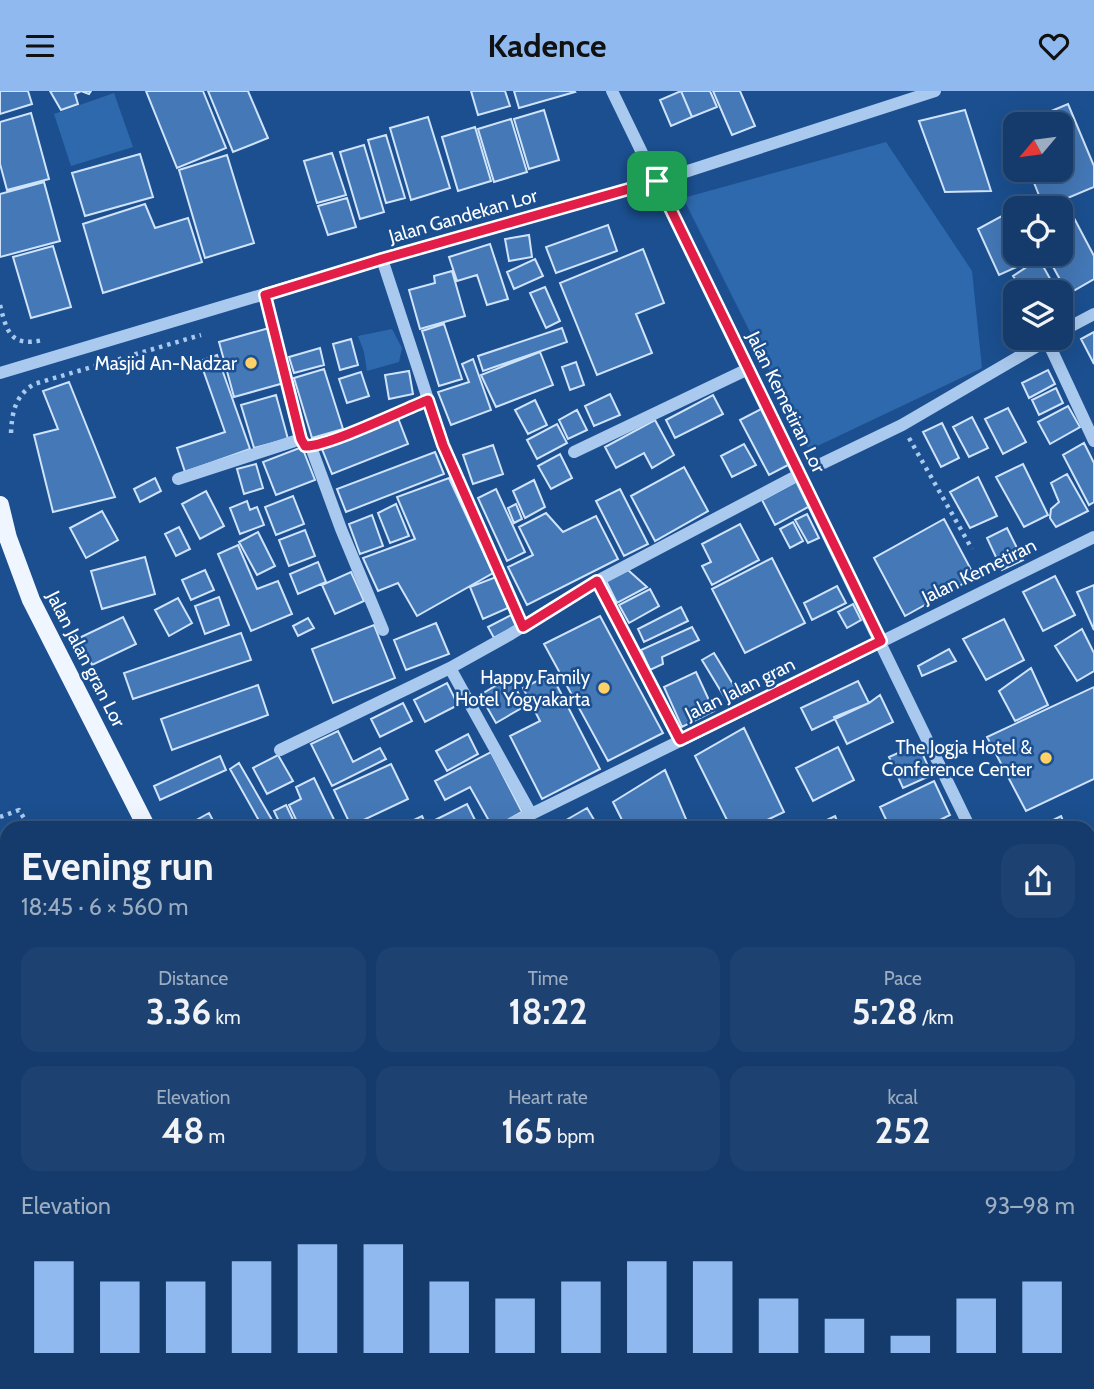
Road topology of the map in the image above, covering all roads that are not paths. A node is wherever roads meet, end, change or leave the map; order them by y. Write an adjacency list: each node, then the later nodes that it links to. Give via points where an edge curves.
1 (612, 91): 3 (street, Jalan Kemetiran Lor)
2 (935, 91): 3 (street, Jalan Gandekan Lor)
3 (657, 181): 4 (street, Jalan Gandekan Lor); 10 (street, Jalan Kemetiran Lor)
4 (382, 259): 5 (street, Jalan Gandekan Lor); 12 (street)
5 (265, 295): 11 (street, Jalan Gandekan Lor); 14 (street)
6 (1094, 314): 7 (street)
7 (1073, 326)
8 (1030, 350): 16 (street, via 902,425)
9 (1054, 350): 13 (street)
10 (748, 369): 15 (street); 17 (street, Jalan Kemetiran Lor)
11 (0, 373)
12 (428, 400): 14 (street); 22 (street, via 443,445)
13 (1094, 441)
14 (306, 443): 18 (street); 23 (street)
15 (574, 452)
16 (819, 465)
17 (800, 474): 21 (street); 24 (street, Jalan Kemetiran Lor)
18 (178, 479)
19 (0, 505): 29 (main road, Jalan Jalan gran Lor, via 31,600)
20 (1094, 537): 24 (street, Jalan Kemetiran)
21 (597, 581): 22 (street); 26 (street)
22 (523, 627): 25 (street)
23 (383, 630)
24 (881, 641): 26 (street, Jalan Jalan gran); 31 (street, Jalan Kemetiran Lor)
25 (450, 668): 27 (street); 28 (street)
26 (680, 740): 28 (street, Jalan Jalan gran)
27 (281, 750)
28 (531, 814): 30 (street, Jalan Jalan gran)
29 (143, 821)
30 (517, 821)
31 (967, 821)

